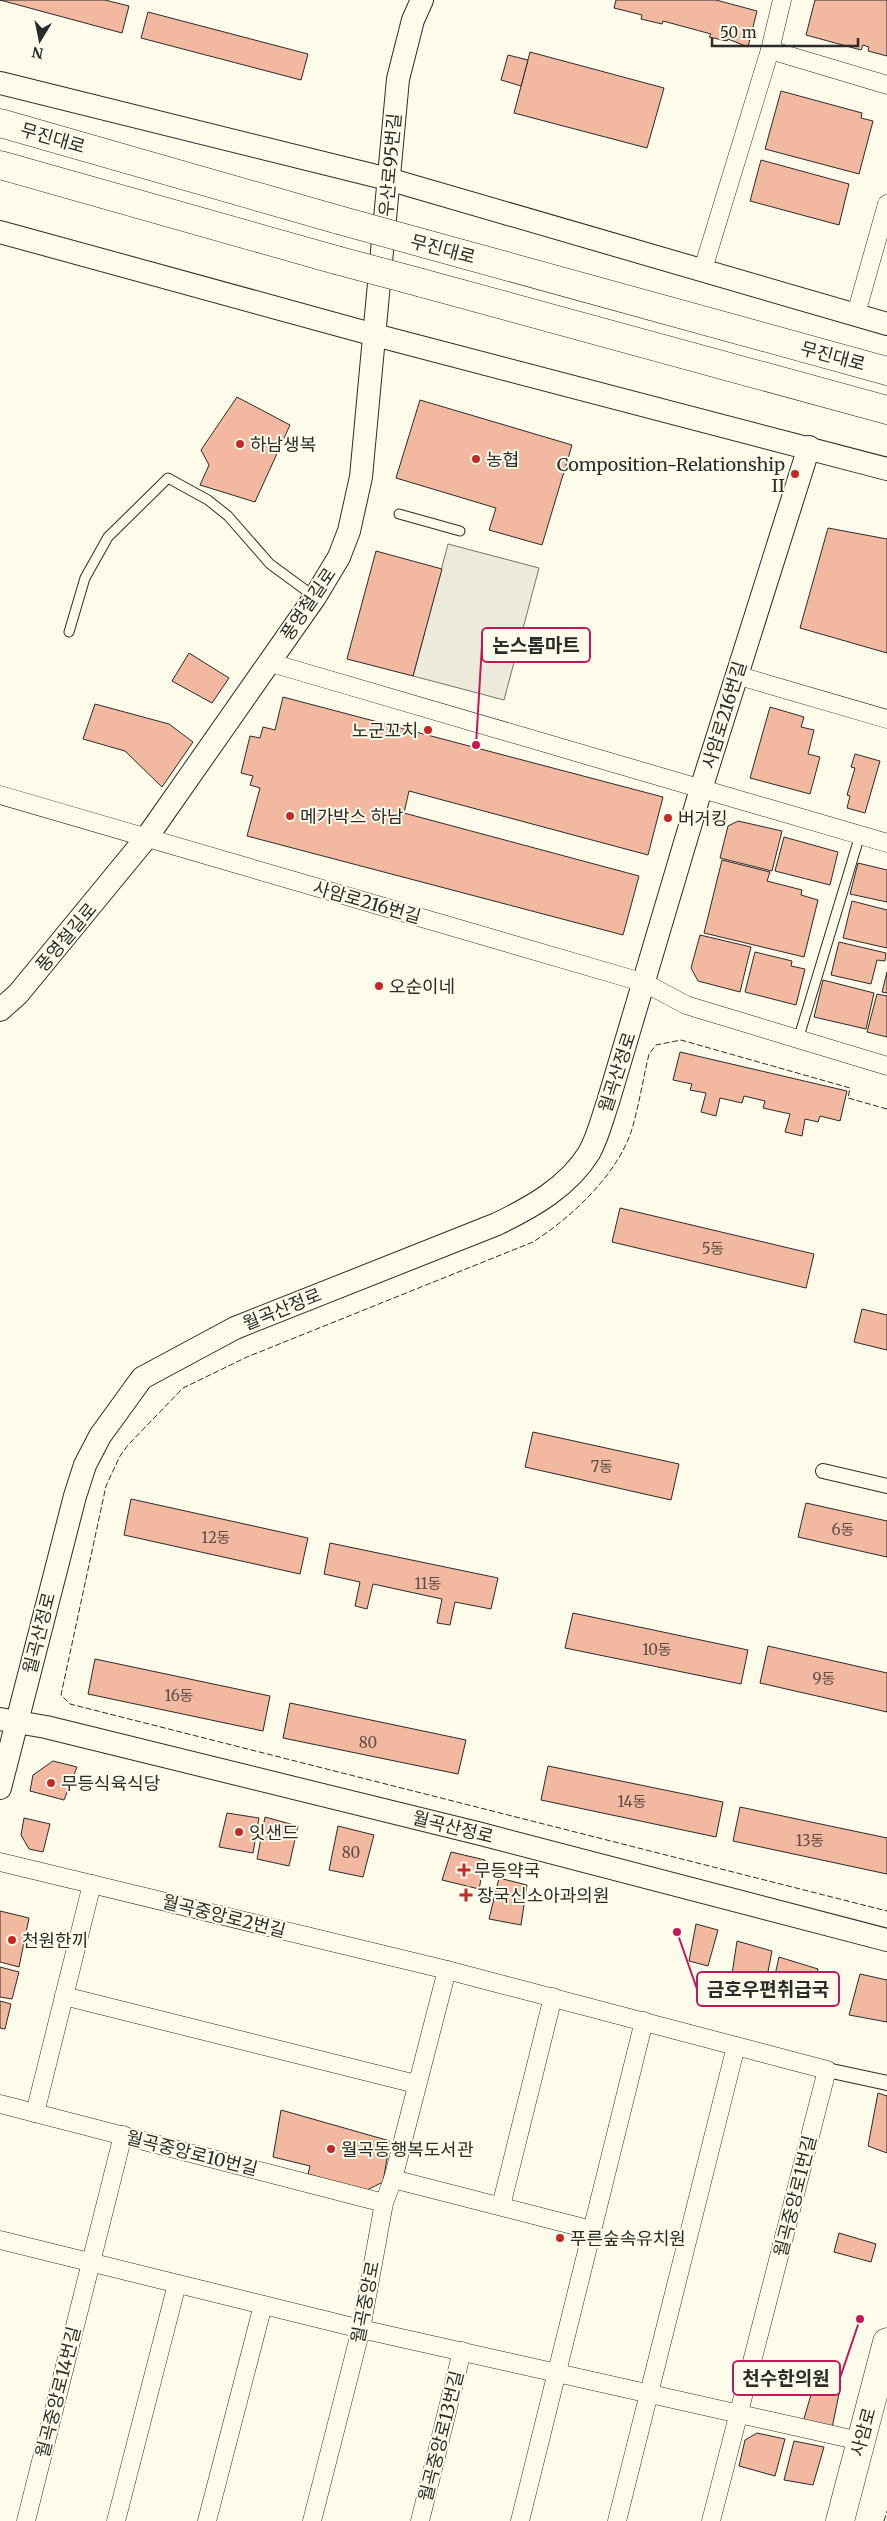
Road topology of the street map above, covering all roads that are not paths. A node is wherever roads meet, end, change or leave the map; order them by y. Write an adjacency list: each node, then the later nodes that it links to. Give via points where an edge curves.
1 (422, 0): 8 (street, 우산로95번길, via 412,20 398,79)
2 (782, 0): 3 (street)
3 (770, 50): 5 (street); 11 (street)
4 (0, 83): 8 (street)
5 (887, 85)
6 (0, 123): 15 (main road, 무진대로, bridge)
7 (0, 165): 16 (main road, bridge)
8 (388, 179): 11 (street); 14 (street, 우산로95번길)
9 (887, 204): 12 (street)
10 (0, 232): 14 (street)
11 (702, 269): 12 (street)
12 (856, 314): 13 (street)
13 (887, 324)
14 (376, 335): 17 (street); 21 (street, 풍영철길로, via 357,501 340,557)
15 (887, 371)
16 (881, 409)
17 (809, 448): 18 (street); 24 (street, 사암로216번길)
18 (887, 469)
19 (399, 514): 20 (lane)
20 (460, 531)
21 (315, 597): 22 (lane, via 270,564 228,516 208,500 168,478 108,537 85,578); 23 (street, 풍영철길로)
22 (70, 632)
23 (268, 662): 26 (street); 29 (street, 풍영철길로)
24 (736, 675): 25 (street); 26 (street, 사암로216번길)
25 (887, 718)
26 (701, 789): 28 (street); 31 (street, 사암로216번길)
27 (0, 795): 29 (street)
28 (860, 835): 30 (street); 33 (lane)
29 (147, 837): 31 (street, 사암로216번길); 32 (street, 풍영철길로, via 18,994)
30 (887, 843)
31 (645, 983): 33 (street, 사암로216번길, via 686,1005); 37 (street, 월곡산정로, via 597,1134 589,1152 560,1187 497,1224 235,1328 142,1378 100,1436 85,1465)
32 (0, 1010)
33 (798, 1040): 34 (street, 사암로216번길)
34 (887, 1066)
35 (823, 1470): 36 (street)
36 (887, 1486)
37 (8, 1721): 38 (street); 41 (street, 월곡산정로, via 53,1729 481,1834)
38 (0, 1788)
39 (0, 1862): 40 (street, 월곡중앙로2번길)
40 (92, 1884): 42 (street, 월곡중앙로2번길); 43 (street)
41 (887, 1940)
42 (448, 1970): 44 (street); 49 (street, 월곡중앙로)
43 (64, 1996): 49 (street); 51 (street)
44 (553, 1997): 45 (street); 55 (street)
45 (644, 2021): 46 (street); 56 (street)
46 (736, 2046): 47 (street); 65 (street)
47 (827, 2070): 48 (street); 66 (street, 월곡중앙로1번길)
48 (887, 2083)
49 (416, 2084): 53 (street, 월곡중앙로)
50 (0, 2104): 51 (street, 월곡중앙로10번길)
51 (36, 2113): 52 (street, 월곡중앙로10번길)
52 (123, 2136): 54 (street, 월곡중앙로10번길); 58 (street, 월곡중앙로14번길)
53 (393, 2179): 54 (street, 월곡중앙로); 55 (street)
54 (384, 2203): 61 (street, 월곡중앙로)
55 (501, 2206): 56 (street)
56 (592, 2230): 64 (street)
57 (0, 2240): 58 (street)
58 (91, 2263): 59 (street); 68 (street, 월곡중앙로14번길)
59 (177, 2284): 60 (street); 69 (street)
60 (264, 2305): 61 (street); 70 (street)
61 (361, 2329): 63 (street, 월곡중앙로13번길); 71 (street, 월곡중앙로)
62 (887, 2342): 67 (main road, 사암로)
63 (462, 2351): 64 (street, 월곡중앙로13번길); 72 (street, 월곡중앙로13번길)
64 (557, 2372): 65 (street, 월곡중앙로13번길); 73 (street)
65 (649, 2393): 66 (street, 월곡중앙로13번길); 74 (street)
66 (739, 2413): 67 (street, 월곡중앙로13번길); 75 (street)
67 (860, 2441): 76 (main road, 사암로)
68 (26, 2521)
69 (116, 2521)
70 (207, 2521)
71 (312, 2521)
72 (420, 2521)
73 (520, 2521)
74 (617, 2521)
75 (711, 2521)
76 (840, 2521)

